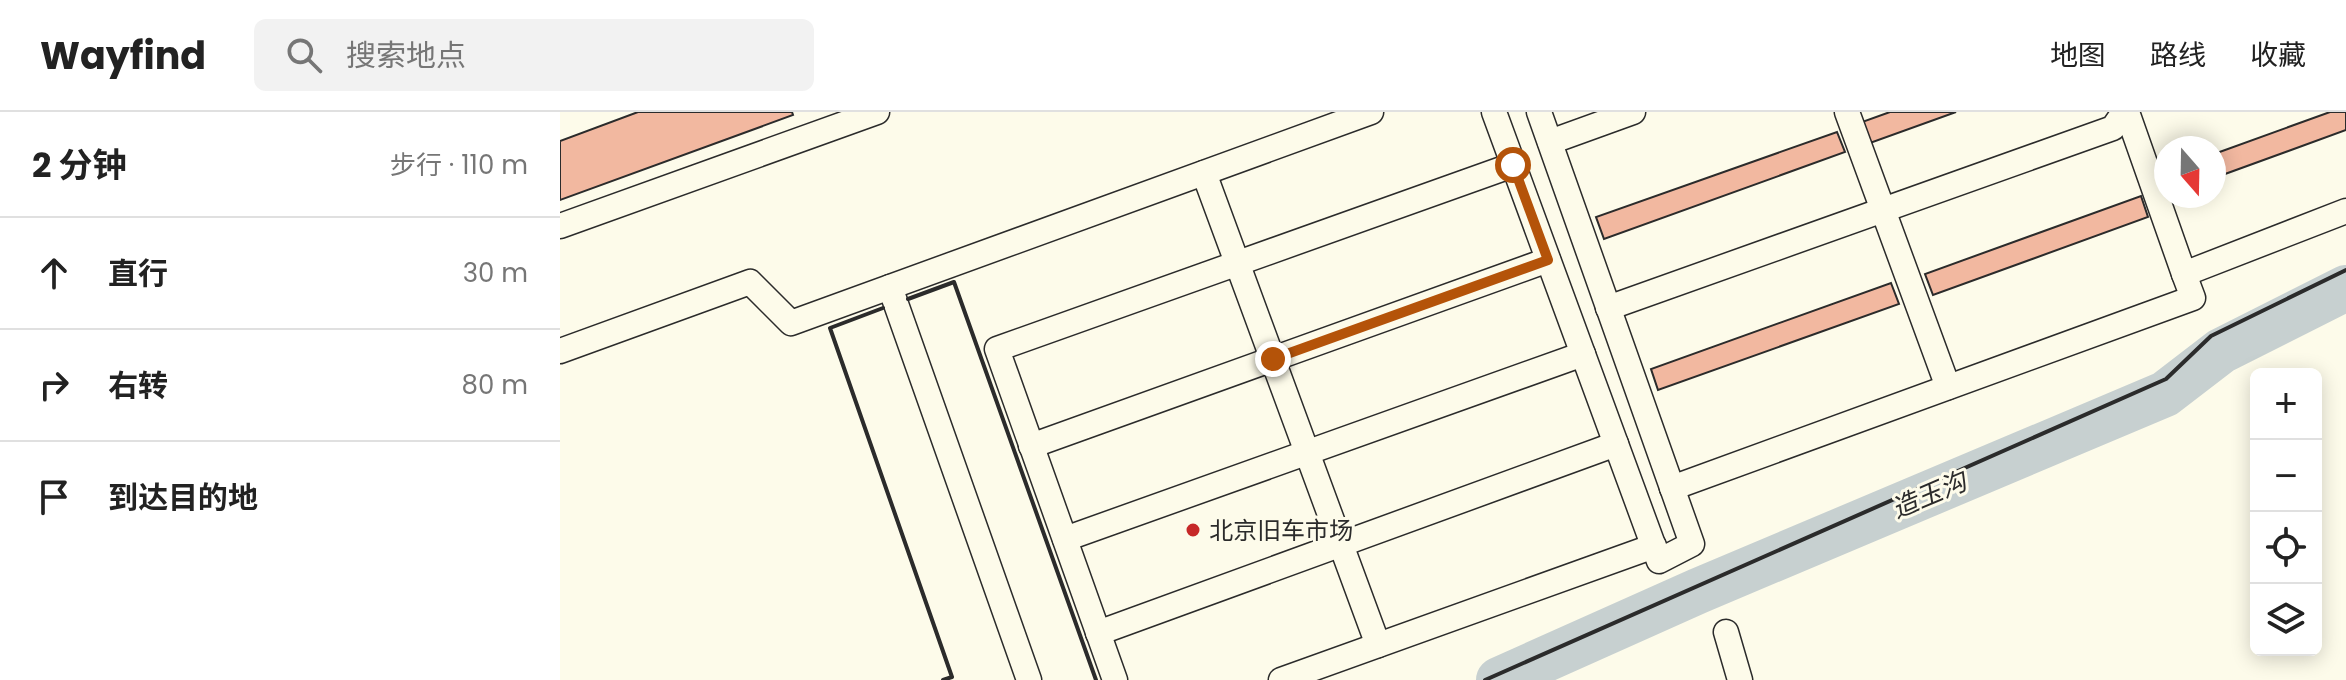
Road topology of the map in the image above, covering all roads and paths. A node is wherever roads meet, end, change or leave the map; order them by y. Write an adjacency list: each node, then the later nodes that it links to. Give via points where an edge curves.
1 (877, 112): 13 (street)
2 (1371, 112): 10 (street)
3 (1494, 112): 9 (street)
4 (1539, 112): 8 (street)
5 (1633, 112): 8 (street)
6 (1847, 112): 11 (street)
7 (2125, 112): 11 (street, via 2113,128); 16 (street)
8 (1550, 142): 18 (street)
9 (1513, 165): 14 (street); 15 (street)
10 (1204, 173): 15 (street); 17 (street)
11 (1883, 210): 18 (street); 22 (street)
12 (2346, 211): 16 (street)
13 (560, 226)
14 (1548, 260): 20 (street); 21 (street)
15 (1238, 263): 21 (street); 24 (street, via 997,349)
16 (2184, 274): 22 (street, via 2193,298)
17 (890, 287): 19 (street, via 791,323 750,282); 33 (street)
18 (1608, 308): 26 (street)
19 (560, 351)
20 (1583, 354): 23 (street); 25 (street)
21 (1273, 359): 24 (street); 25 (street)
22 (1948, 387): 26 (street)
23 (1616, 444): 28 (street); 29 (street)
24 (1031, 446): 27 (street)
25 (1307, 452): 27 (street); 28 (street)
26 (1672, 488): 29 (street, via 1692,544 1659,561)
27 (1065, 539): 31 (street)
28 (1341, 544): 31 (street); 32 (street)
29 (1654, 546): 32 (street)
30 (1726, 632): 36 (street)
31 (1098, 633): 34 (street)
32 (1378, 645): 35 (street)
33 (1029, 680)
34 (1115, 680)
35 (1281, 680)
36 (1740, 680)

